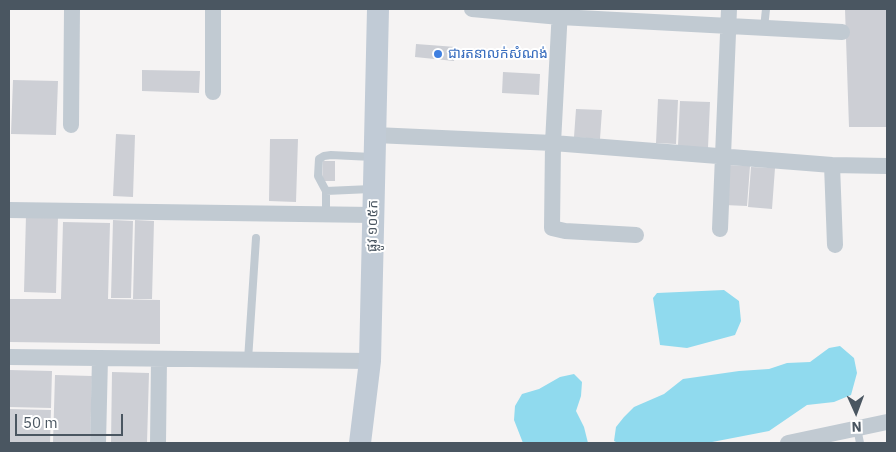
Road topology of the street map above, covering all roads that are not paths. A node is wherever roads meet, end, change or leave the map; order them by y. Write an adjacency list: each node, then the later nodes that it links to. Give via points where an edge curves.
1 (72, 9): 12 (street)
2 (214, 9): 11 (street)
3 (378, 9): 13 (main road, ផ្លូវ ១០៥ក)
4 (472, 9): 7 (street)
5 (729, 9): 8 (street)
6 (766, 9): 9 (lane)
7 (560, 13): 8 (street); 14 (street)
8 (728, 26): 9 (street); 15 (street)
9 (764, 28): 10 (street)
10 (842, 32)
11 (213, 92)
12 (71, 125)
13 (375, 134): 14 (street); 16 (main road, ផ្លូវ ១០៥ក)
14 (553, 144): 15 (street); 25 (street, via 553,229)
15 (722, 156): 17 (street); 24 (street)
16 (374, 157): 19 (main road, ផ្លូវ ១០៥ក); 20 (lane, via 324,156 319,160 318,176)
17 (832, 165): 18 (street); 27 (street)
18 (887, 166)
19 (374, 189): 20 (lane); 23 (main road, ផ្លូវ ១០៥ក)
20 (326, 191): 22 (lane)
21 (9, 210): 22 (street)
22 (326, 214): 23 (street)
23 (373, 215): 32 (main road, ផ្លូវ ១០៥ក)
24 (720, 230)
25 (636, 234)
26 (256, 238): 31 (lane)
27 (835, 245)
28 (9, 357): 29 (street)
29 (100, 358): 30 (street); 35 (street)
30 (159, 359): 31 (street); 36 (street)
31 (248, 360): 32 (street)
32 (370, 361): 37 (main road, ផ្លូវ ១០៥ក)
33 (887, 422): 34 (street)
34 (859, 436): 38 (street)
35 (98, 443)
36 (158, 443)
37 (360, 443)
38 (788, 443)

